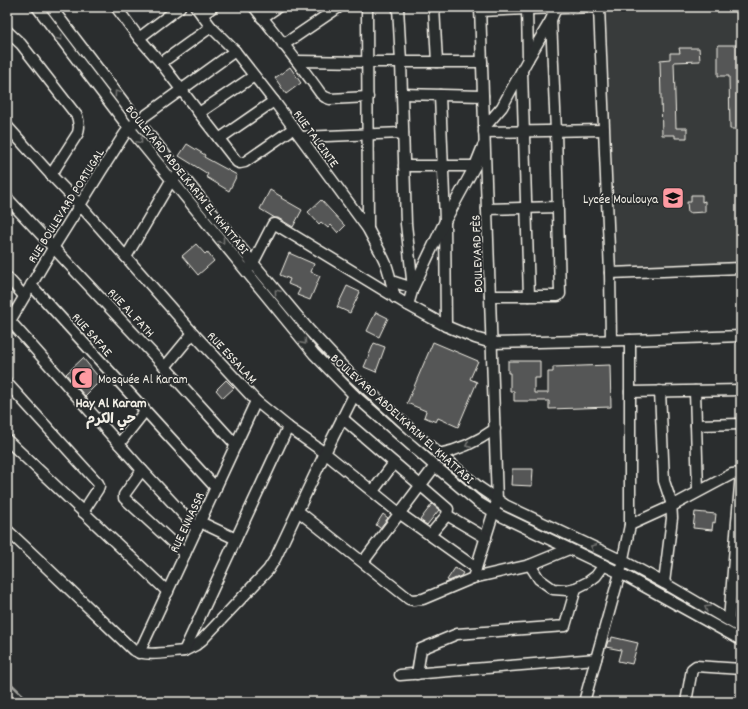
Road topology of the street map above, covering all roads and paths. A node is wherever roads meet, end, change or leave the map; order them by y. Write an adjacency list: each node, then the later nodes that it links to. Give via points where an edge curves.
1 (37, 7): 42 (street, BOULEVARD ABDELKARIM EL KHATTABI, one-way to 42)
2 (51, 7): 40 (street, BOULEVARD ABDELKARIM EL KHATTABI, one-way to 2)
3 (180, 7): 21 (street)
4 (213, 7): 16 (street)
5 (254, 7): 17 (street)
6 (278, 7): 17 (street)
7 (339, 7): 22 (street)
8 (367, 7): 26 (street)
9 (398, 7): 27 (street)
10 (434, 7): 28 (street)
11 (599, 7): 13 (street); 43 (street)
12 (527, 8): 13 (street); 15 (street); 24 (street)
13 (556, 8): 18 (street)
14 (120, 9): 21 (street)
15 (480, 9): 29 (street, BOULEVARD FÈS)
16 (199, 11): 19 (street, RUE TALCINTE)
17 (262, 18): 22 (street)
18 (551, 20): 24 (street); 44 (street)
19 (211, 27): 23 (street, RUE TALCINTE); 30 (street)
20 (7, 31): 55 (street, via 21,44 77,116 78,133)
21 (139, 38): 30 (street)
22 (283, 45): 25 (street)
23 (235, 51): 32 (street, RUE TALCINTE); 33 (street, RUE BOULEVARD PORTUGAL)
24 (528, 59): 31 (street)
25 (297, 61): 26 (street); 37 (street, via 325,97)
26 (368, 62): 27 (street); 37 (street)
27 (401, 62): 28 (street); 34 (street)
28 (437, 62): 29 (street)
29 (482, 62): 36 (street, BOULEVARD FÈS)
30 (161, 63): 33 (street)
31 (522, 70): 46 (street); 48 (street)
32 (254, 76): 38 (street, RUE TALCINTE); 39 (street)
33 (181, 89): 39 (street); 40 (street, RUE BOULEVARD PORTUGAL)
34 (402, 94): 35 (street); 47 (street)
35 (440, 95): 36 (street); 52 (street)
36 (483, 96): 48 (street, BOULEVARD FÈS)
37 (368, 97): 49 (street)
38 (274, 101): 45 (street, RUE TALCINTE); 50 (street)
39 (199, 114): 50 (street)
40 (138, 121): 42 (street, RUE BOULEVARD PORTUGAL); 54 (street, BOULEVARD ABDELKARIM EL KHATTABI)
41 (7, 126): 55 (street, RUE ESSALAM)
42 (129, 128): 56 (street, BOULEVARD ABDELKARIM EL KHATTABI, one-way to 56); 58 (street, RUE BOULEVARD PORTUGAL)
43 (603, 130): 44 (street); 69 (street)
44 (556, 131): 46 (street); 59 (street)
45 (298, 132): 49 (street); 50 (street, via 242,163 235,160); 63 (street, RUE TALCINTE)
46 (524, 132): 48 (street); 60 (street)
47 (403, 133): 49 (street); 51 (street)
48 (485, 133): 53 (street); 61 (street, BOULEVARD FÈS)
49 (368, 135): 63 (street)
50 (219, 139)
51 (404, 166): 52 (street); 73 (street, via 406,224)
52 (443, 166): 53 (street); 62 (street)
53 (475, 166): 62 (street)
54 (180, 173): 56 (street); 66 (street, BOULEVARD ABDELKARIM EL KHATTABI)
55 (51, 175): 58 (street, RUE ESSALAM)
56 (173, 180): 65 (street); 68 (street, BOULEVARD ABDELKARIM EL KHATTABI, one-way to 68)
57 (7, 198): 64 (street, RUE AL FATH)
58 (80, 206): 64 (street, RUE BOULEVARD PORTUGAL); 65 (street, RUE ESSALAM)
59 (558, 207): 60 (street); 76 (street, via 560,294)
60 (526, 208): 61 (street); 76 (street)
61 (487, 209): 75 (street, BOULEVARD FÈS)
62 (445, 221): 73 (street); 80 (street)
63 (368, 229): 71 (street, RUE TALCINTE, via 379,248)
64 (53, 248): 72 (street, RUE BOULEVARD PORTUGAL); 86 (street, RUE AL FATH)
65 (126, 257): 81 (street, RUE ESSALAM)
66 (253, 263): 68 (street); 77 (street, via 273,224 278,224); 104 (street, BOULEVARD ABDELKARIM EL KHATTABI, one-way to 66, via 340,364)
67 (741, 268): 69 (street)
68 (246, 271): 92 (street, BOULEVARD ABDELKARIM EL KHATTABI, one-way to 92, via 301,339)
69 (610, 273): 83 (street)
70 (7, 277): 74 (street)
71 (391, 281): 73 (street); 77 (street, RUE TALCINTE)
72 (31, 285): 74 (street, RUE BOULEVARD PORTUGAL); 94 (street, RUE SAFAE)
73 (413, 288): 78 (street)
74 (24, 296): 79 (street, RUE BOULEVARD PORTUGAL)
75 (490, 296): 76 (street); 85 (street, BOULEVARD FÈS)
76 (529, 296)
77 (395, 298): 78 (street)
78 (408, 305): 80 (street)
79 (8, 324): 101 (street)
80 (446, 326): 85 (street)
81 (193, 332): 86 (street); 93 (street, RUE ESSALAM)
82 (741, 336): 84 (street)
83 (611, 340): 84 (street); 85 (street)
84 (630, 340): 91 (street)
85 (492, 343): 99 (street, BOULEVARD FÈS)
86 (165, 367): 102 (street, RUE AL FATH)
87 (7, 383): 116 (street, via 98,483 98,489)
88 (741, 390): 90 (street)
89 (660, 391): 90 (street); 91 (street); 114 (street, via 664,481)
90 (695, 391): 97 (street)
91 (630, 392): 121 (street)
92 (354, 395): 95 (street); 106 (street, BOULEVARD ABDELKARIM EL KHATTABI)
93 (256, 400): 98 (street, RUE ESSALAM); 102 (street, RUE ENNASSR)
94 (145, 411): 101 (street); 110 (street, RUE SAFAE)
95 (342, 418): 103 (street); 105 (street)
96 (741, 424): 97 (street)
97 (696, 425): 112 (street)
98 (288, 427): 103 (street, RUE ESSALAM); 125 (street)
99 (495, 429): 104 (street, one-way to 104, via 468,445); 113 (street, BOULEVARD FÈS)
100 (7, 440): 116 (street)
101 (119, 444): 107 (street)
102 (236, 445): 110 (street, RUE ENNASSR)
103 (325, 453): 111 (street, RUE ESSALAM); 115 (street)
104 (439, 454): 113 (street, BOULEVARD ABDELKARIM EL KHATTABI)
105 (394, 462): 109 (street); 111 (street)
106 (434, 466): 109 (street); 118 (street, BOULEVARD ABDELKARIM EL KHATTABI)
107 (142, 470): 120 (street); 127 (street, via 124,498)
108 (741, 473): 112 (street, via 732,474); 137 (street)
109 (420, 485): 117 (street); 119 (street, via 448,509)
110 (216, 488): 120 (street, RUE ENNASSR)
111 (372, 491): 117 (street, RUE ESSALAM)
112 (698, 491): 114 (street)
113 (497, 501): 118 (street, BOULEVARD FÈS); 128 (street, BOULEVARD ABDELKARIM EL KHATTABI, one-way to 113)
114 (672, 506): 121 (street); 134 (street)
115 (298, 511): 129 (street); 140 (street, via 268,570 202,640)
116 (82, 512): 136 (street)
117 (399, 513): 123 (street, RUE ESSALAM); 129 (street)
118 (494, 513): 124 (street, BOULEVARD FÈS); 126 (street, BOULEVARD ABDELKARIM EL KHATTABI)
119 (447, 515): 123 (street); 124 (street)
120 (199, 525): 125 (street); 127 (street, RUE ENNASSR)
121 (630, 525): 128 (street)
122 (7, 530): 141 (street)
123 (430, 535): 132 (street, RUE ESSALAM)
124 (486, 538): 132 (street, BOULEVARD FÈS)
125 (236, 539): 140 (street)
126 (569, 549): 130 (street); 131 (street, BOULEVARD ABDELKARIM EL KHATTABI)
127 (186, 554): 136 (street, RUE ENNASSR)
128 (623, 561): 133 (street); 134 (street, BOULEVARD ABDELKARIM EL KHATTABI)
129 (363, 562): 132 (street, via 413,600 423,599)
130 (530, 565): 132 (street); 135 (street, via 539,578 553,589)
131 (604, 565): 133 (street, BOULEVARD ABDELKARIM EL KHATTABI); 135 (street, via 596,576)
132 (474, 573)
133 (620, 573): 139 (street, BOULEVARD ABDELKARIM EL KHATTABI); 142 (street)
134 (664, 583): 137 (street, BOULEVARD ABDELKARIM EL KHATTABI, one-way to 134)
135 (576, 588): 144 (street, via 565,626 458,634 421,649)
136 (168, 592): 141 (street, RUE ENNASSR)
137 (728, 620): 138 (street, BOULEVARD ABDELKARIM EL KHATTABI)
138 (741, 628)
139 (741, 640)
140 (184, 651): 141 (street)
141 (139, 653)
142 (596, 659): 144 (street); 146 (street)
143 (741, 669): 147 (street, via 693,667)
144 (417, 674): 145 (street)
145 (400, 675)
146 (582, 702)
147 (686, 702)

